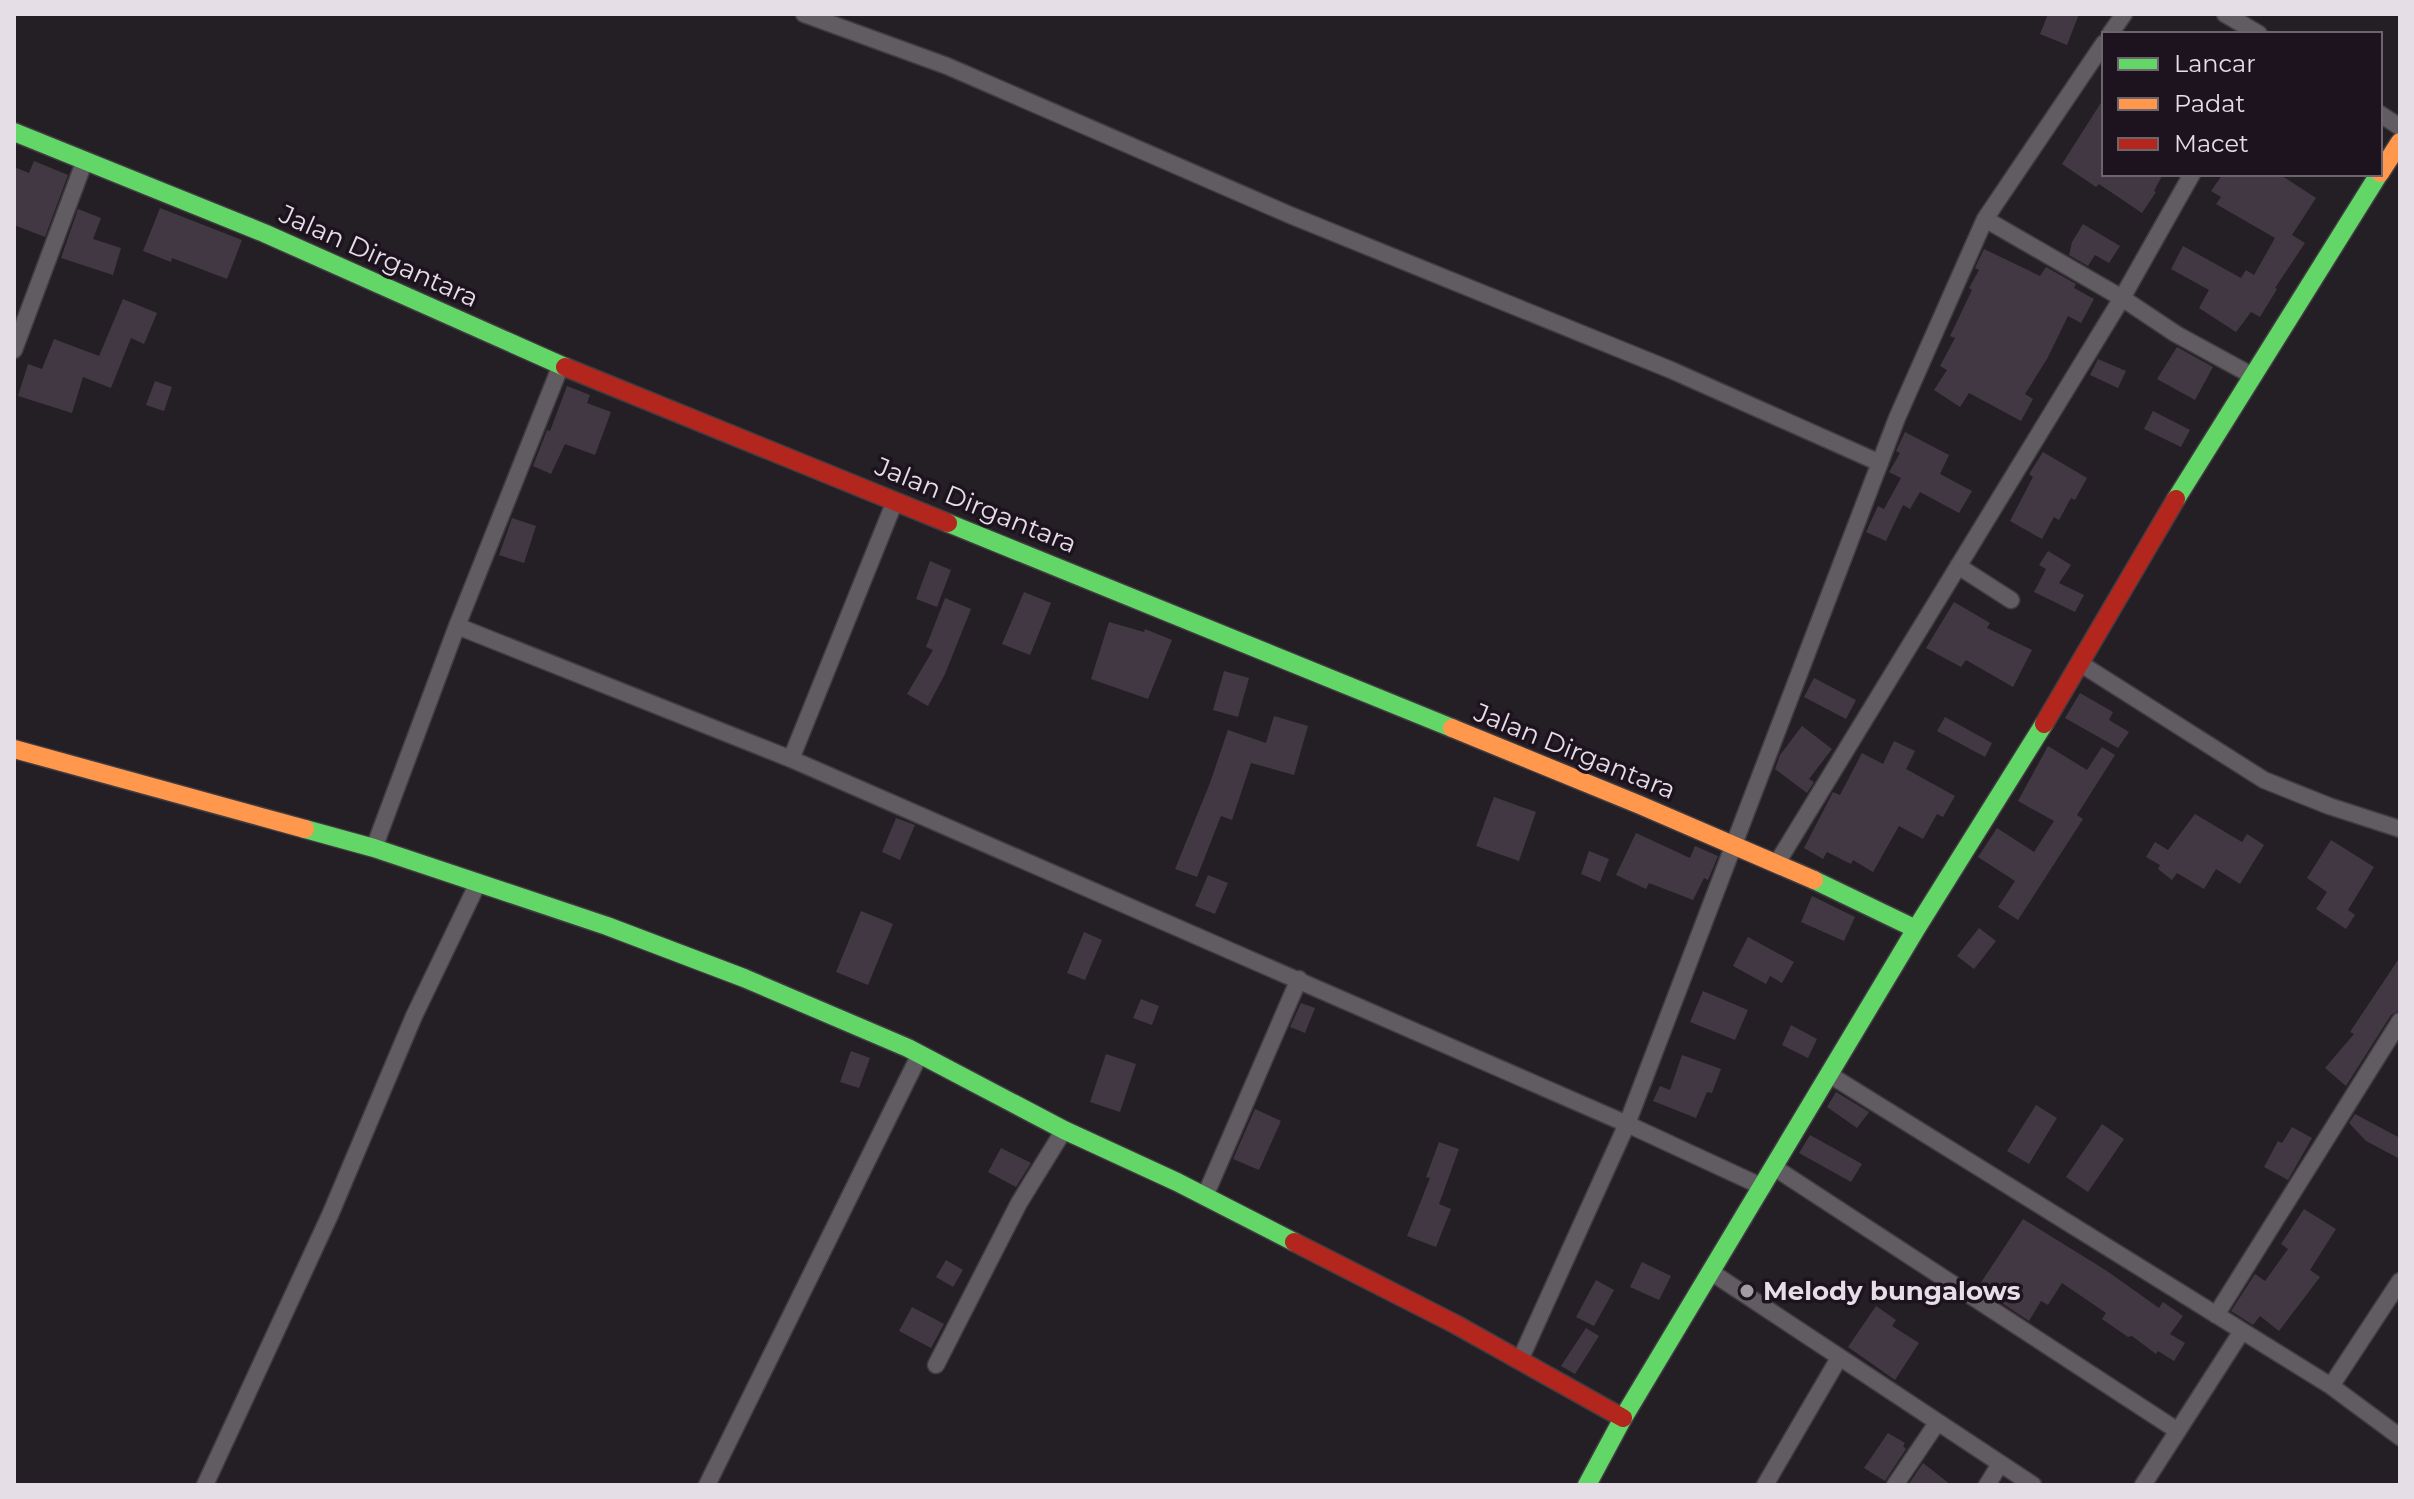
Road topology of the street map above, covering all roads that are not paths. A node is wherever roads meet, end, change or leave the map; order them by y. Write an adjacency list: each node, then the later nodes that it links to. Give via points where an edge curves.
1 (804, 14): 20 (street, via 947,66)
2 (2124, 14): 4 (street)
3 (2225, 14): 5 (street)
4 (2111, 32)
5 (2256, 32)
6 (2102, 46): 15 (street)
7 (2382, 115): 8 (street)
8 (2400, 127)
9 (14, 132): 11 (street, Jalan Dirgantara)
10 (2400, 142): 12 (street)
11 (85, 160): 17 (street); 18 (street, Jalan Dirgantara)
12 (2382, 170)
13 (2191, 176): 16 (street)
14 (2378, 176): 19 (street)
15 (1985, 219): 16 (street); 20 (street)
16 (2122, 298): 19 (street); 22 (street)
17 (14, 350)
18 (561, 365): 21 (street, Jalan Dirgantara); 24 (street)
19 (2253, 376): 25 (street)
20 (1880, 463): 29 (street)
21 (895, 501): 27 (street); 29 (street, Jalan Dirgantara)
22 (1958, 566): 23 (street); 31 (street)
23 (2011, 600)
24 (457, 626): 27 (street); 30 (street)
25 (2081, 664): 28 (street, via 2264,780); 33 (street)
26 (14, 749): 30 (street)
27 (791, 759): 34 (street)
28 (2400, 829)
29 (1734, 844): 31 (street, Jalan Dirgantara); 38 (street)
30 (374, 848): 32 (street)
31 (1777, 863): 33 (street, Jalan Dirgantara)
32 (478, 883): 36 (street, via 744,978); 56 (street)
33 (1916, 929): 37 (street)
34 (1299, 979): 38 (street); 42 (street)
35 (2400, 1021): 45 (street)
36 (920, 1054): 39 (street); 57 (street)
37 (1830, 1075): 40 (street); 45 (street)
38 (1627, 1124): 41 (street); 48 (street)
39 (1064, 1130): 42 (street); 49 (street, via 1019,1203)
40 (1775, 1168): 41 (street); 53 (street)
41 (1763, 1187): 43 (street)
42 (1205, 1196): 48 (street)
43 (1711, 1272): 47 (street); 51 (street)
44 (2400, 1281): 50 (street)
45 (2216, 1315): 46 (street)
46 (2242, 1331): 50 (street); 53 (street)
47 (1839, 1358): 52 (street); 59 (street)
48 (1520, 1360): 51 (street)
49 (936, 1365)
50 (2331, 1386): 54 (street)
51 (1623, 1418): 58 (street)
52 (1937, 1423): 55 (street); 60 (street)
53 (2178, 1431): 63 (street)
54 (2400, 1437)
55 (2000, 1464): 61 (street); 62 (street)
56 (205, 1485)
57 (707, 1485)
58 (1587, 1485)
59 (1765, 1485)
60 (1895, 1485)
61 (1987, 1485)
62 (2033, 1485)
63 (2143, 1485)

